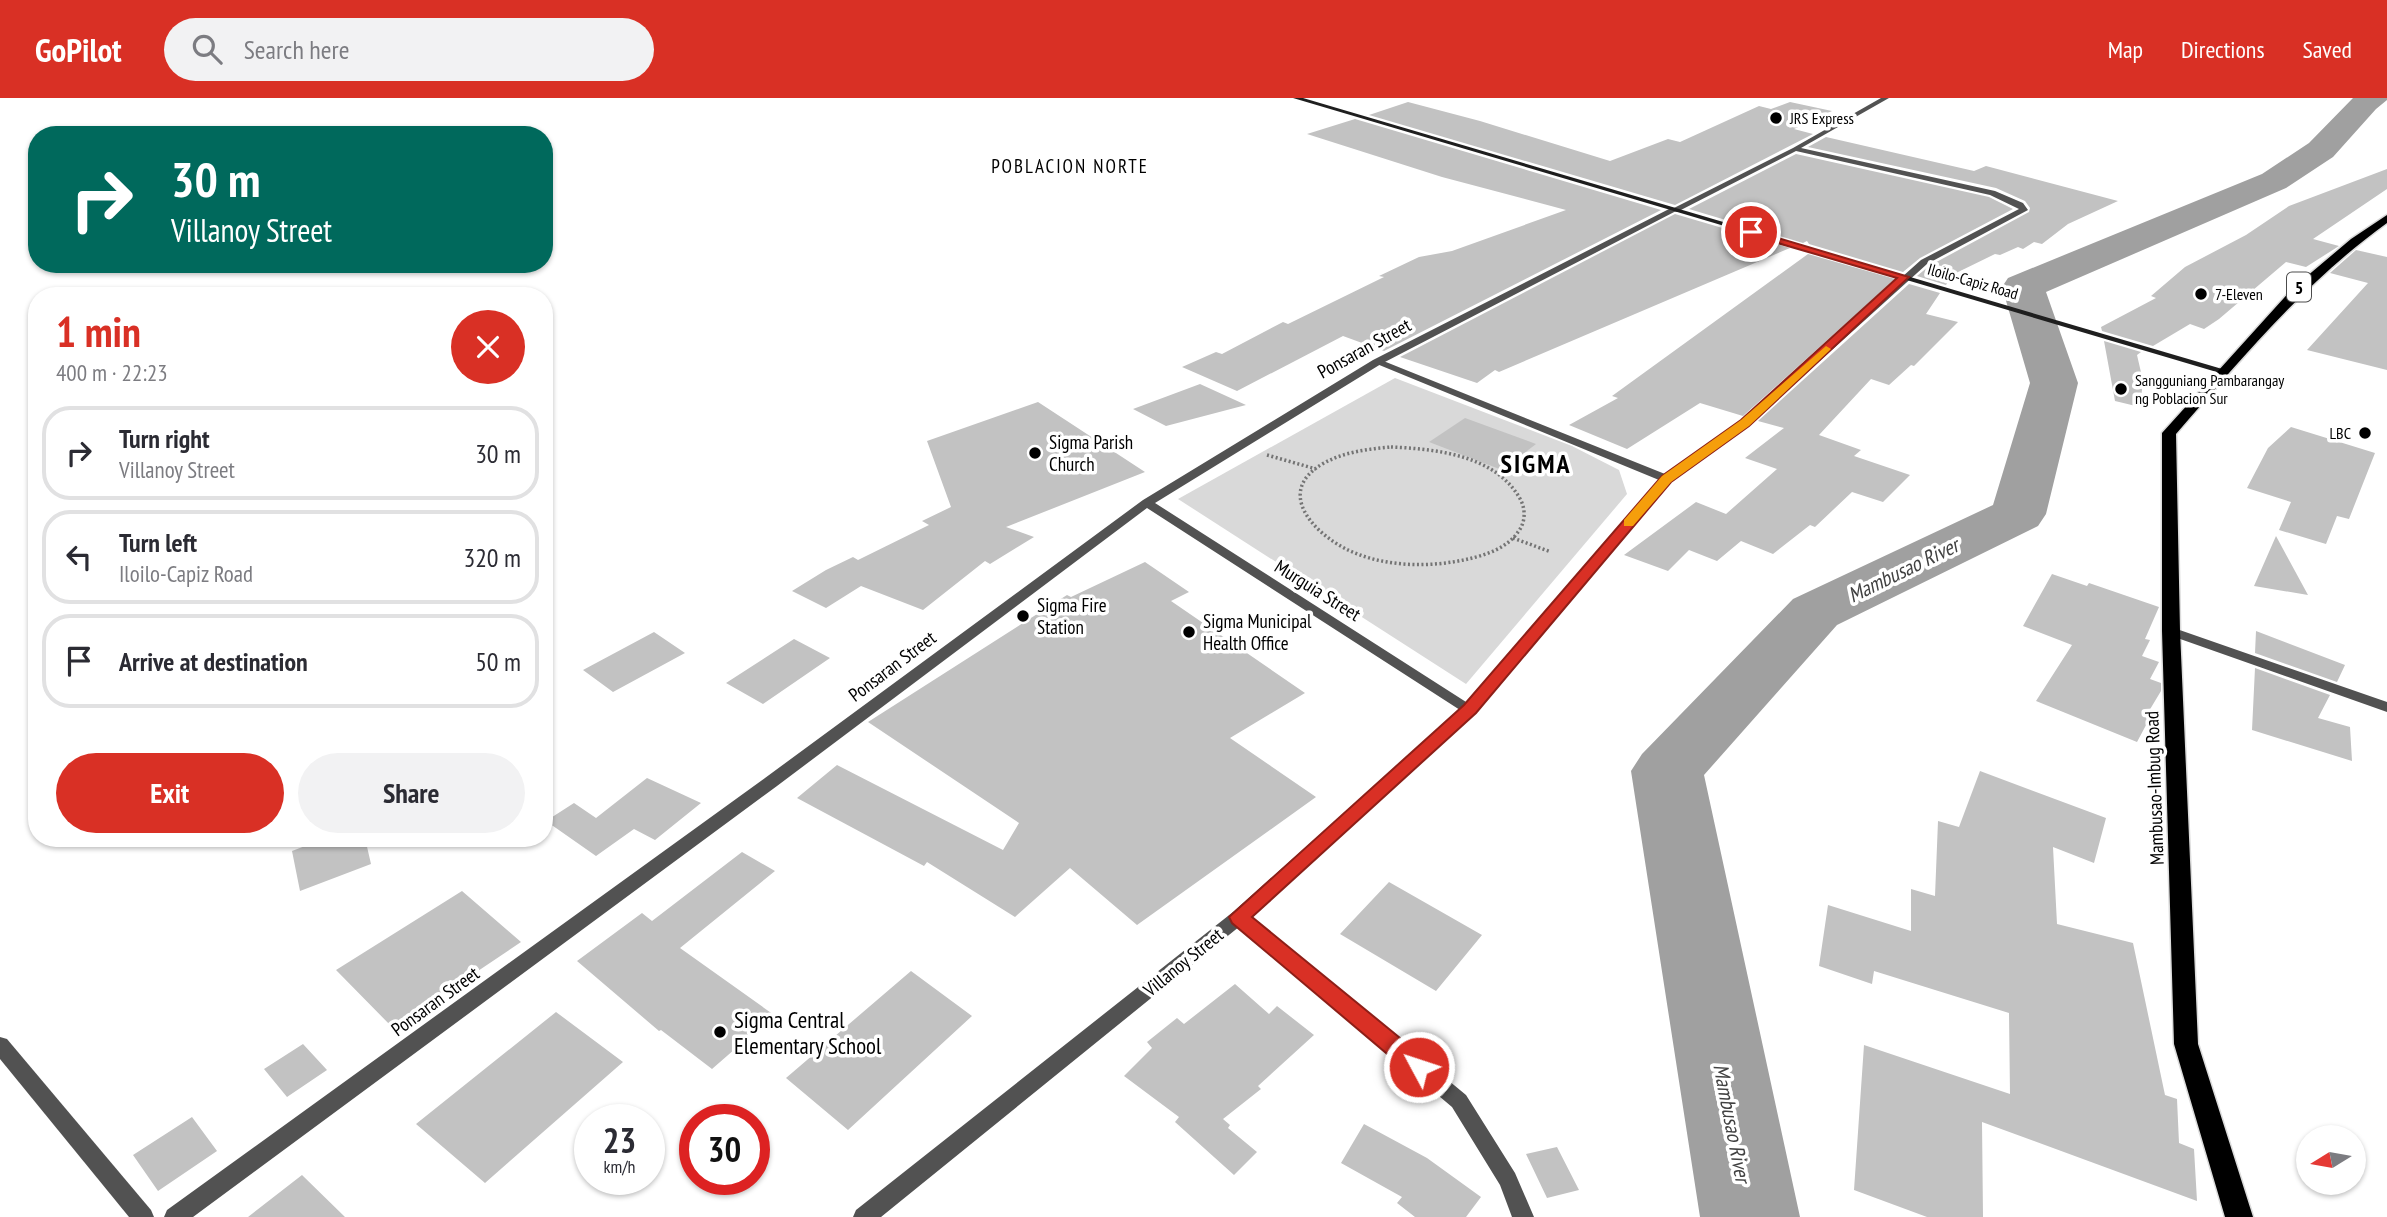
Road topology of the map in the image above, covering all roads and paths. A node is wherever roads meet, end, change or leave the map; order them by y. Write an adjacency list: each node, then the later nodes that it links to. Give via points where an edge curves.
1 (1296, 98): 4 (main road, Iloilo-Capiz Road)
2 (1886, 98): 3 (street, Ponsaran Street)
3 (1795, 149): 4 (street, Ponsaran Street); 6 (street, Villanoy Street, via 1992,193 2024,210)
4 (1674, 210): 6 (main road, Iloilo-Capiz Road); 7 (street, Ponsaran Street)
5 (2387, 218): 8 (main road, 5, via 2288,297)
6 (1904, 277): 8 (main road, Iloilo-Capiz Road); 11 (street, Villanoy Street, via 1745,423)
7 (1377, 362): 9 (street, Ponsaran Street); 11 (street)
8 (2224, 371): 15 (main road, Mambusao-Imbug Road, via 2169,433)
9 (1238, 447): 10 (path); 12 (street, Ponsaran Street)
10 (1316, 469): 13 (path, via 1348,454 1380,448 1459,456 1496,473 1519,495 1525,517); 13 (path, via 1306,479 1300,504 1306,517 1332,541 1352,550 1396,562 1443,564 1485,555)
11 (1666, 479): 17 (street, Villanoy Street)
12 (1147, 503): 17 (street, Murguia Street); 21 (street, Ponsaran Street)
13 (1513, 538): 14 (path)
14 (1551, 552)
15 (2171, 631): 16 (street); 24 (main road, Mambusao-Imbug Road, via 2186,1044)
16 (2387, 707)
17 (1470, 709): 18 (street, Villanoy Street)
18 (1239, 917): 22 (street, Villanoy Street); 23 (street, via 1460,1101 1508,1180)
19 (0, 1045): 20 (street)
20 (143, 1217)
21 (174, 1217)
22 (864, 1217)
23 (1523, 1217)
24 (2239, 1217)

